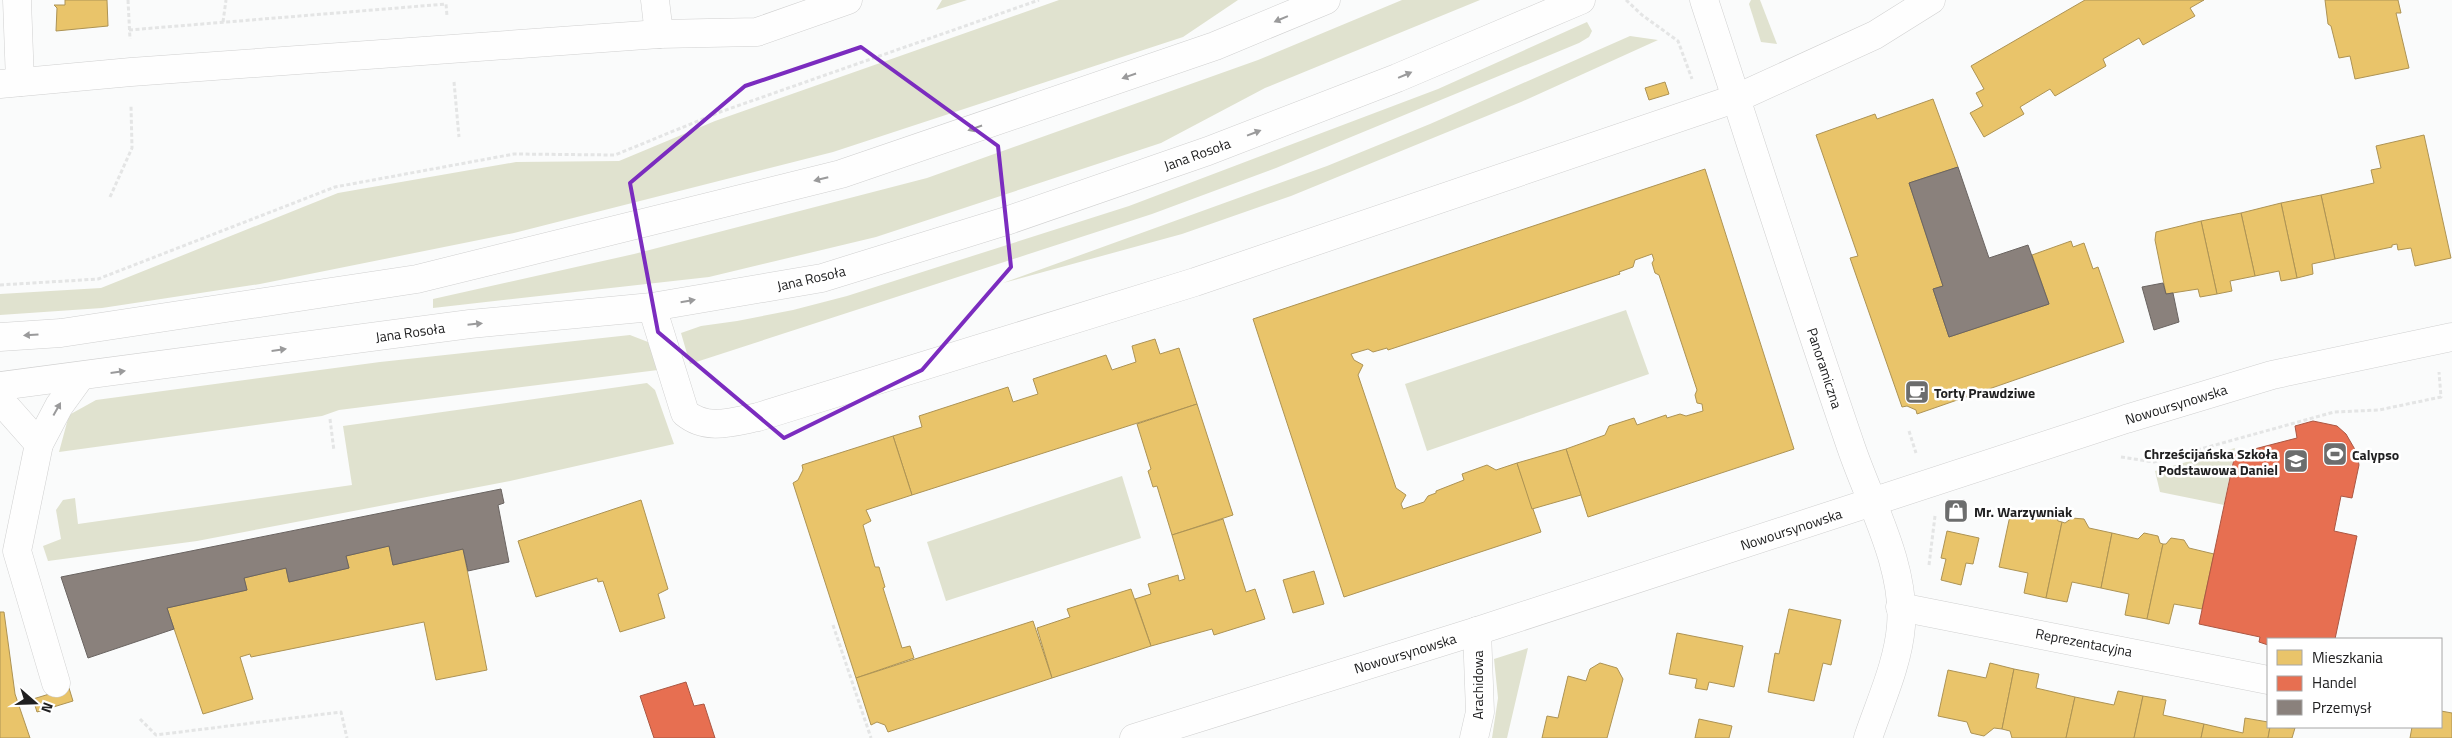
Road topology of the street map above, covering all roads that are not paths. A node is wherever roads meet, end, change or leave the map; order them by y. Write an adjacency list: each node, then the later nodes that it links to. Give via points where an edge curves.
1 (16, 0): 9 (street)
2 (655, 0): 8 (street)
3 (848, 0): 8 (street, via 757,32)
4 (1326, 0): 13 (street, one-way to 13, via 1215,46 832,176 417,279 61,333)
5 (1581, 0): 11 (street, Jana Rosoła, one-way to 5, via 822,278 1006,221 1208,151 1397,78)
6 (1704, 0): 10 (street, Panoramiczna)
7 (1931, 0): 10 (street, via 1874,35)
8 (659, 34): 9 (street)
9 (10, 83)
10 (1737, 98): 11 (street, via 1196,282 758,417 712,425 684,413); 18 (street, Panoramiczna)
11 (652, 307): 14 (street, Jana Rosoła, one-way to 11, via 470,324)
12 (2452, 336): 18 (street, Nowoursynowska, via 2272,375)
13 (0, 337)
14 (80, 377): 15 (street, Jana Rosoła); 17 (street, one-way to 14, via 59,406)
15 (0, 386)
16 (0, 403): 17 (street)
17 (39, 444): 19 (street)
18 (1872, 502): 20 (street, Panoramiczna, via 1899,582); 21 (street, Nowoursynowska)
19 (9, 552): 23 (street)
20 (1900, 607): 22 (street, Reprezentacyjna); 26 (street, Panoramiczna, via 1901,625 1896,652)
21 (1477, 631): 24 (street, Nowoursynowska); 25 (street, Arachidowa, via 1480,712)
22 (2267, 680)
23 (56, 683)
24 (1134, 738)
25 (1474, 738)
26 (1868, 738)

